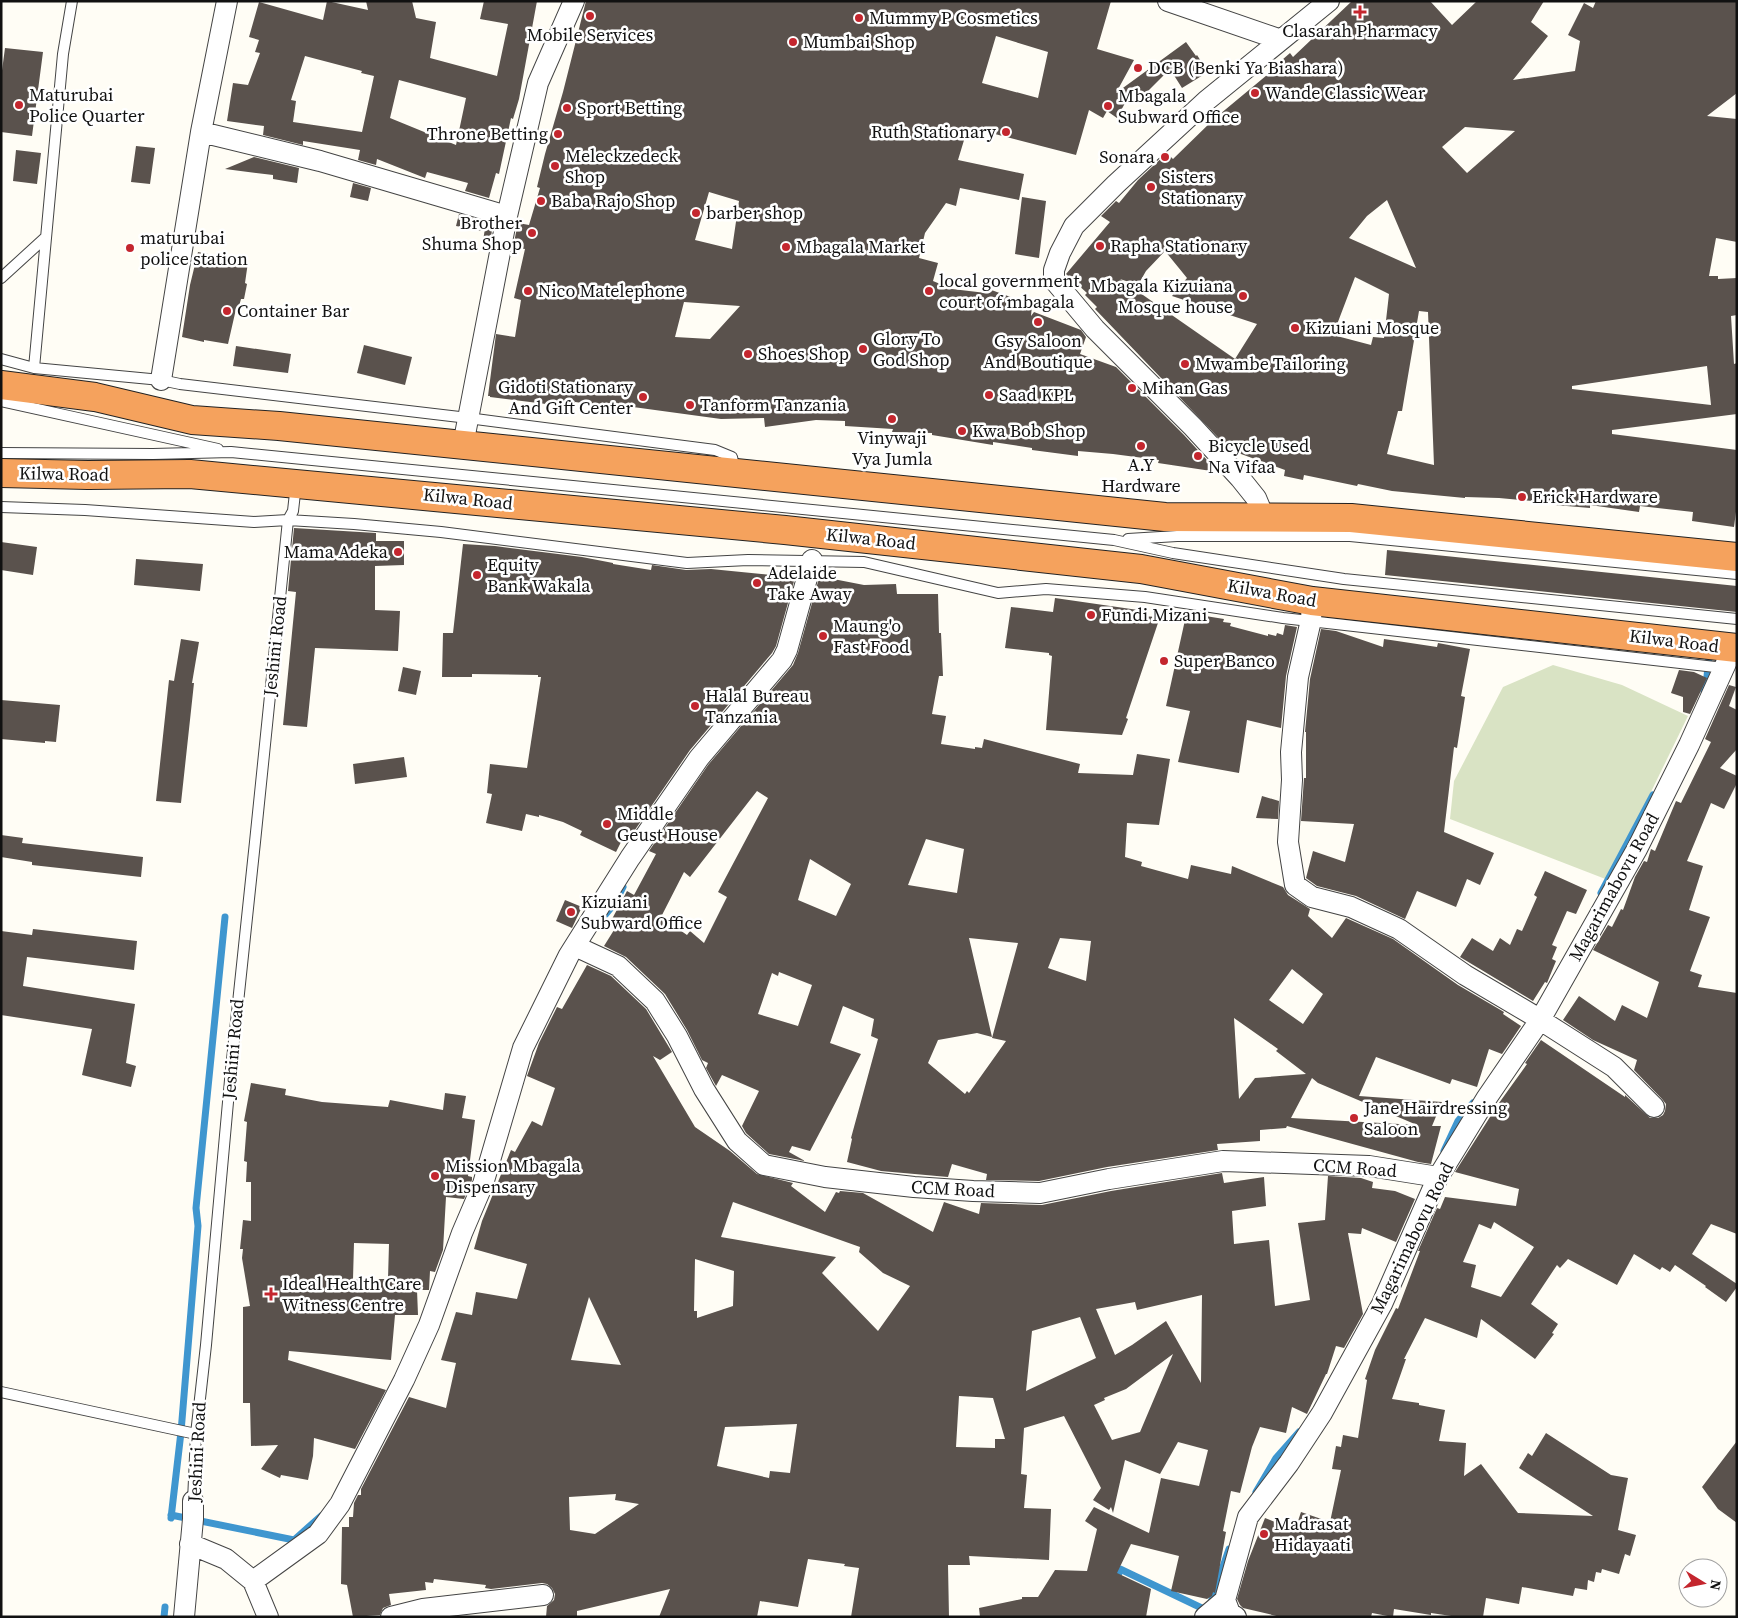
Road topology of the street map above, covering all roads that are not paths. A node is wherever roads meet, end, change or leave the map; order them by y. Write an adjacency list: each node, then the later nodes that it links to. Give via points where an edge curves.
1 (72, 1): 9 (lane, via 63,54)
2 (227, 1): 7 (street)
3 (574, 1): 8 (street, via 538,83)
4 (1168, 1): 6 (street)
5 (1329, 1): 6 (street)
6 (1281, 40): 24 (street, via 1206,100 1074,226 1054,270 1054,280 1095,329 1240,478 1256,498)
7 (202, 132): 8 (street, via 320,161); 13 (street)
8 (507, 216): 16 (street)
9 (46, 238): 10 (lane); 12 (lane)
10 (1, 278)
11 (1, 359): 12 (lane)
12 (34, 368): 13 (lane)
13 (161, 380): 16 (lane)
14 (1, 385): 17 (highway, via 95,397 192,420)
15 (1, 402): 18 (lane)
16 (468, 418): 17 (street); 21 (lane, via 714,450 732,457)
17 (463, 445): 21 (highway)
18 (231, 452): 19 (lane); 26 (lane)
19 (1, 453)
20 (1, 473): 22 (highway, Kilwa Road, via 190,474)
21 (736, 474): 24 (highway, via 1165,516)
22 (296, 483): 25 (lane, Jeshini Road, via 293,511); 30 (highway, Kilwa Road, via 784,530 1141,569)
23 (1, 507): 25 (lane, via 254,522)
24 (1264, 517): 27 (highway, via 1350,518)
25 (288, 520): 28 (lane, via 442,532 687,563); 38 (lane, Jeshini Road)
26 (1114, 540): 29 (lane, via 1177,536 1350,536); 31 (lane, via 1173,553 1344,579)
27 (1737, 557)
28 (812, 560): 30 (lane, via 864,562 998,593 1046,589 1145,597 1191,605); 33 (street, via 782,660 699,758 630,858)
29 (1737, 574)
30 (1311, 611): 32 (highway, Kilwa Road); 34 (street, via 1298,677 1291,752 1288,842 1295,886 1312,897 1351,907 1399,929 1465,975)
31 (1737, 620)
32 (1731, 655): 34 (street, Magarimabovu Road, via 1637,849)
33 (575, 946): 36 (street, CCM Road, via 618,966 655,1001 736,1141 764,1165 825,1178 973,1191 1040,1193 1223,1161 1369,1166); 41 (street, via 524,1048 483,1184 429,1326 404,1380 340,1504 318,1534)
34 (1540, 1020): 35 (street, via 1614,1067); 36 (street, Magarimabovu Road, via 1486,1099)
35 (1654, 1107)
36 (1438, 1179): 43 (street, Magarimabovu Road, via 1382,1304 1322,1413 1248,1517)
37 (1, 1392): 38 (lane)
38 (196, 1434): 39 (lane, Jeshini Road)
39 (193, 1501): 40 (street, Jeshini Road)
40 (190, 1544): 41 (street, via 226,1559); 44 (street, Jeshini Road)
41 (253, 1581): 45 (street)
42 (543, 1595): 46 (street, via 423,1609)
43 (1225, 1600): 47 (street); 48 (street, via 1230,1613)
44 (184, 1617)
45 (268, 1617)
46 (390, 1617)
47 (1205, 1617)
48 (1236, 1617)

